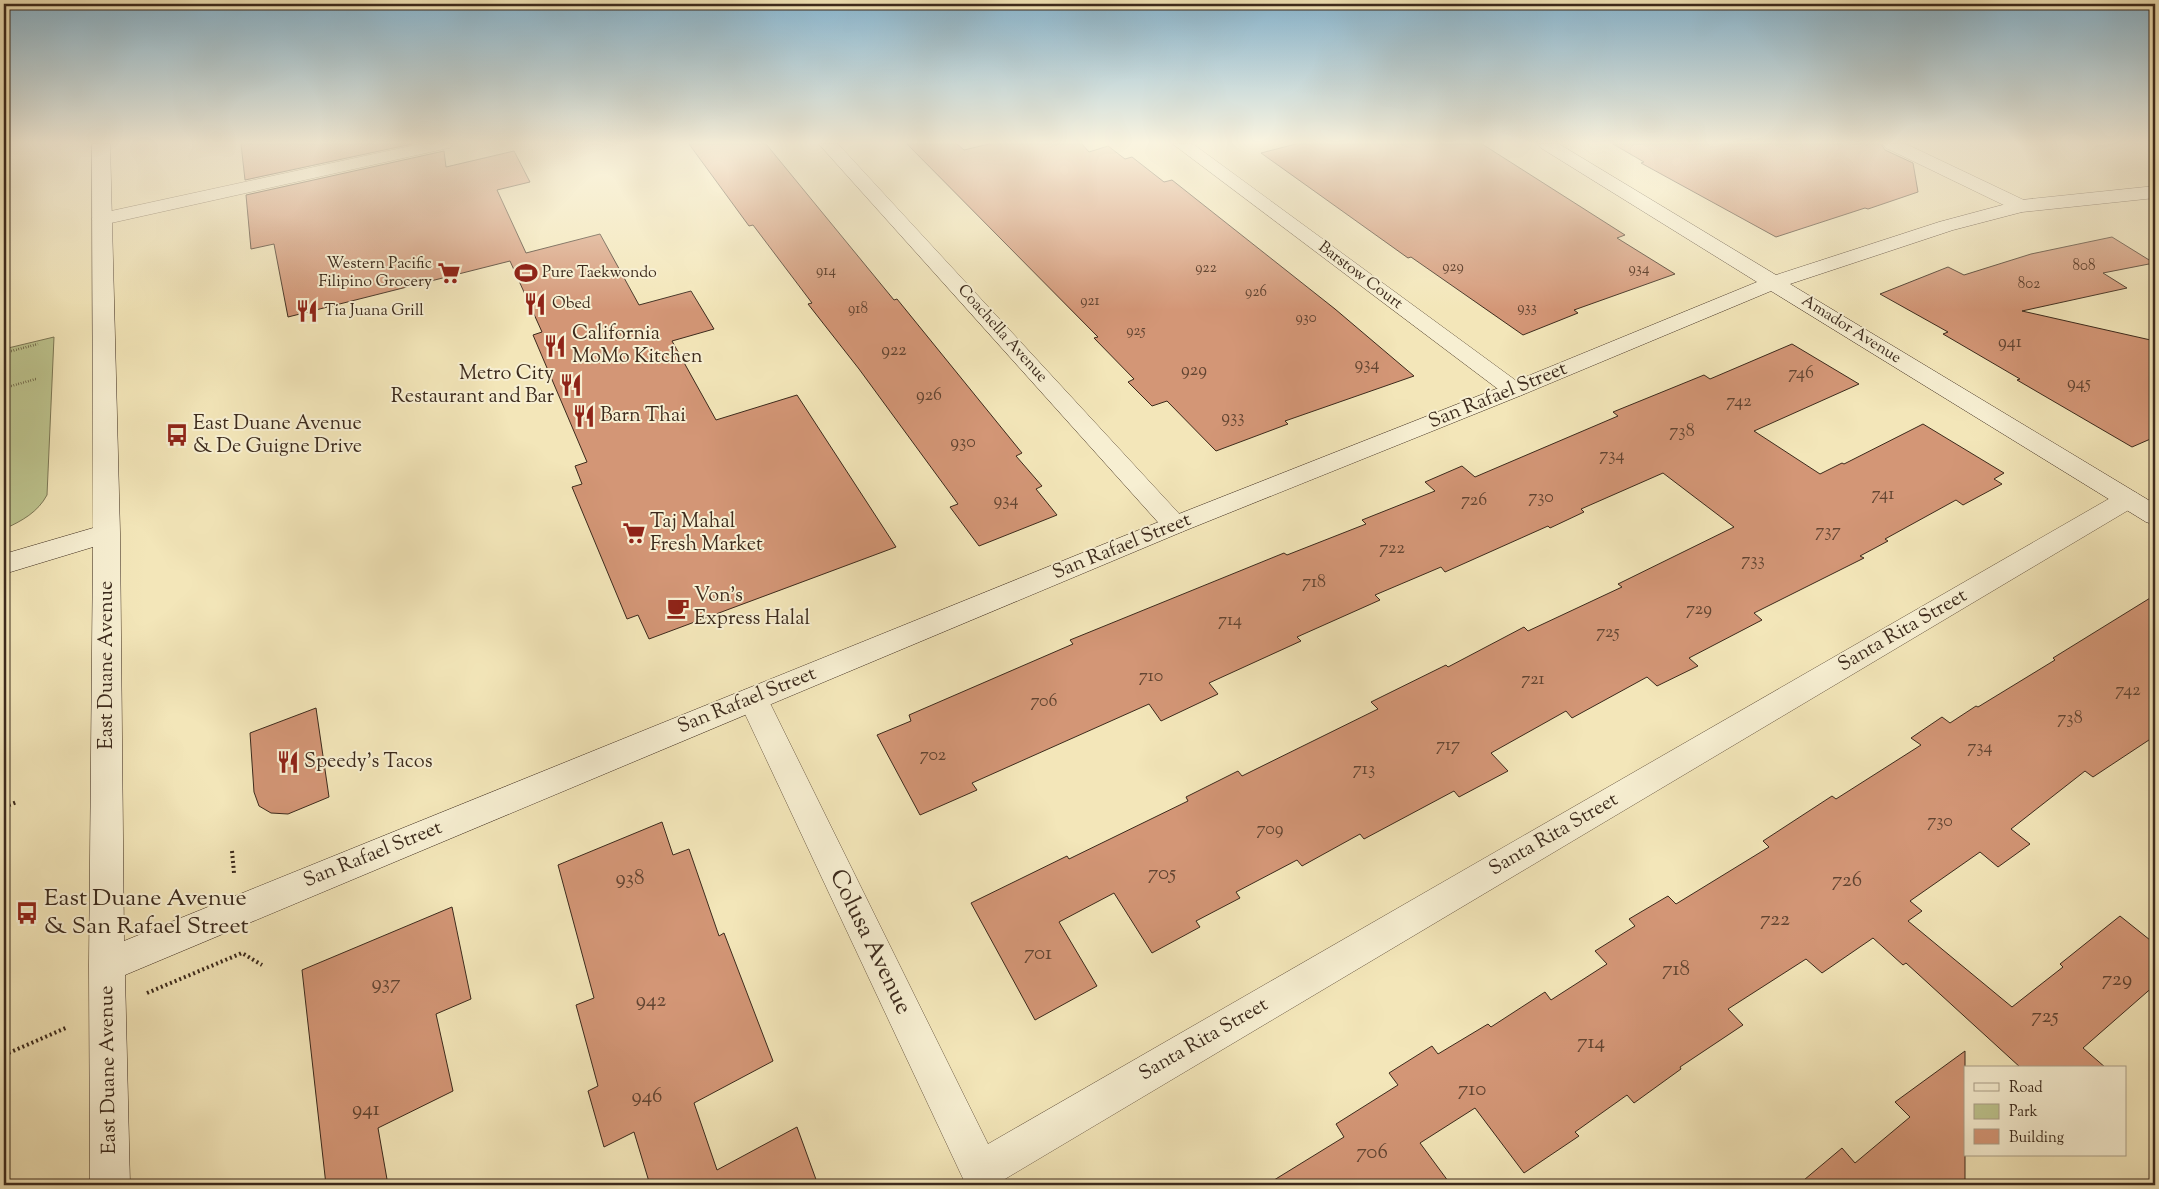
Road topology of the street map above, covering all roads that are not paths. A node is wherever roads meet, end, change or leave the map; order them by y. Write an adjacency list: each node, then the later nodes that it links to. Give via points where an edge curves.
1 (101, 199): 9 (street, East Duane Avenue)
2 (191, 199): 9 (street)
3 (879, 199): 14 (street, Coachella Avenue)
4 (1257, 199): 11 (street, Barstow Court)
5 (1638, 199): 10 (street, Amador Avenue)
6 (2007, 199): 8 (street)
7 (2083, 199): 8 (street, San Rafael Street)
8 (2021, 206): 10 (street, San Rafael Street, via 1946,226)
9 (102, 219): 15 (street, East Duane Avenue)
10 (1774, 282): 11 (street, San Rafael Street); 12 (street, Amador Avenue)
11 (1514, 390): 14 (street, San Rafael Street)
12 (2128, 499): 13 (street, Amador Avenue); 19 (street, Santa Rita Street)
13 (2155, 516)
14 (1175, 525): 17 (street, San Rafael Street)
15 (107, 533): 16 (street); 18 (street, East Duane Avenue)
16 (4, 564)
17 (753, 699): 18 (street, San Rafael Street); 19 (street, Colusa Avenue)
18 (107, 965): 20 (street, East Duane Avenue)
19 (983, 1178)
20 (110, 1185)

